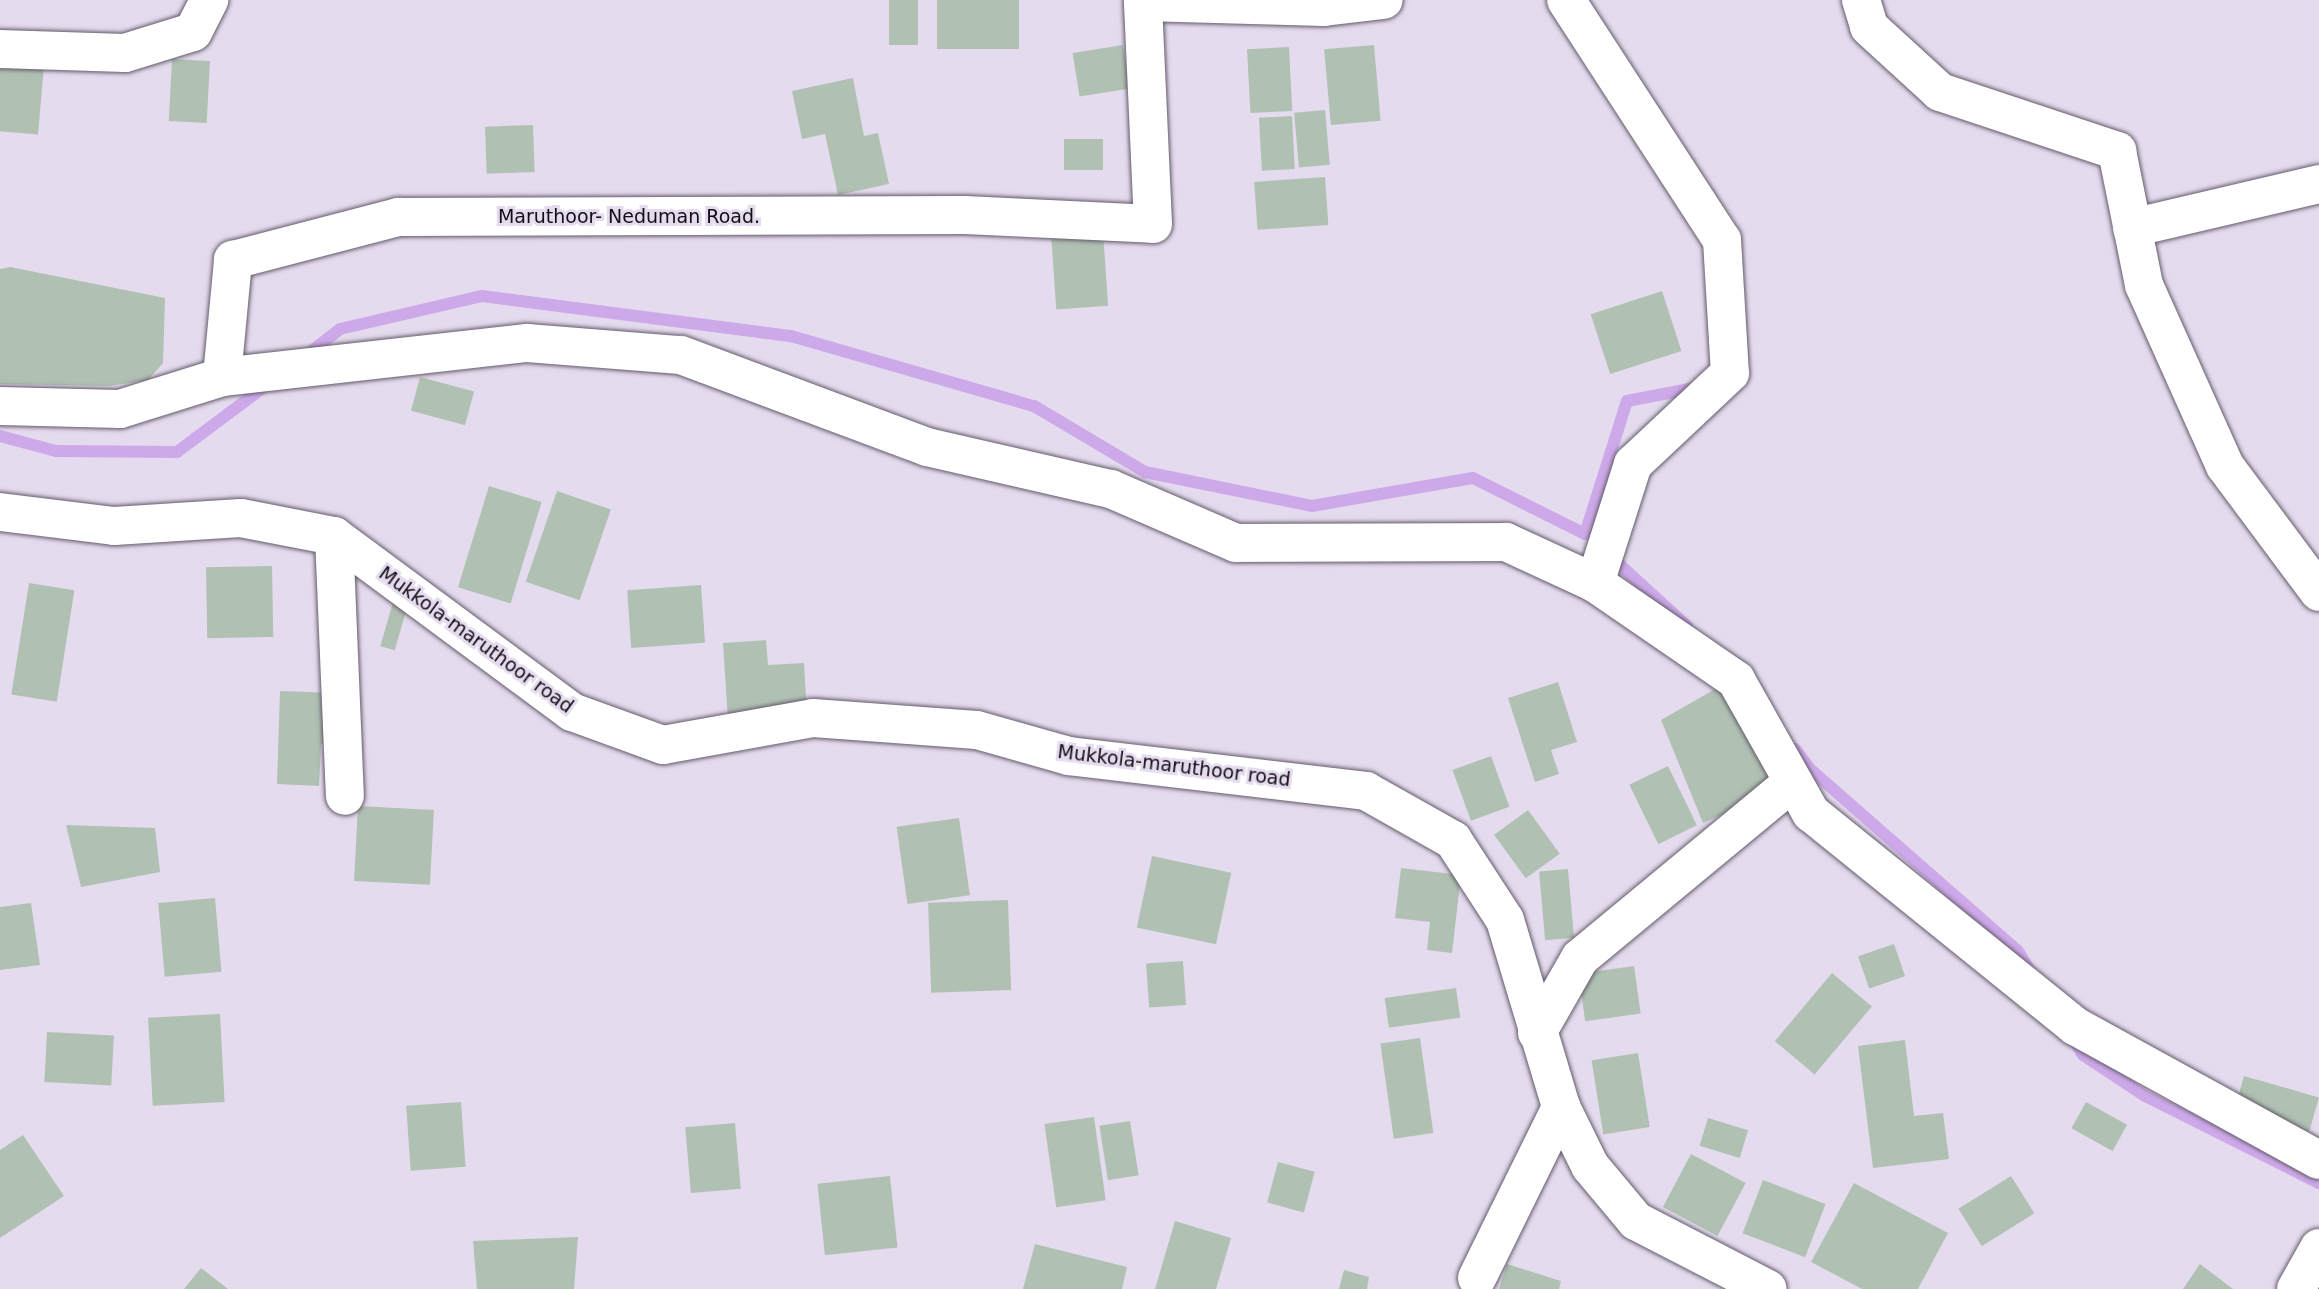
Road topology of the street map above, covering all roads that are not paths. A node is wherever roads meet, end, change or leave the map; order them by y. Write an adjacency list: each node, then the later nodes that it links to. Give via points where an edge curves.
1 (209, 0): 5 (street, via 193,32 125,53)
2 (1384, 0): 8 (street, Maruthoor- Neduman Road., via 1324,7 1143,2 1153,225 965,215 398,218 233,260)
3 (1566, 0): 12 (street, via 1722,240 1731,373 1633,464)
4 (1861, 0): 7 (street, via 1869,27 1940,92 2117,151)
5 (0, 49)
6 (2319, 184): 7 (street)
7 (2132, 228): 13 (street, via 2144,285 2225,466)
8 (222, 377): 9 (street, via 120,409); 12 (street, via 527,343 681,355 927,447 1111,488 1236,543 1506,542)
9 (0, 406)
10 (0, 512): 11 (street, Mukkola-maruthoor road, via 114,526 241,518)
11 (334, 536): 15 (street); 16 (street, Mukkola-maruthoor road, via 572,712 663,745 826,719 977,730 1069,756 1366,791 1452,840 1504,920)
12 (1595, 582): 14 (street, via 1736,680)
13 (2319, 592)
14 (1794, 782): 16 (street, via 1580,958); 18 (street, via 1811,813 2075,1026)
15 (345, 796)
16 (1537, 1033): 17 (street, Mukkola-maruthoor road)
17 (1561, 1107): 20 (street); 21 (street, Mukkola-maruthoor road, via 1590,1166 1636,1221)
18 (2319, 1160)
19 (2319, 1248): 22 (street)
20 (1477, 1279)
21 (1768, 1289)
22 (2296, 1289)

